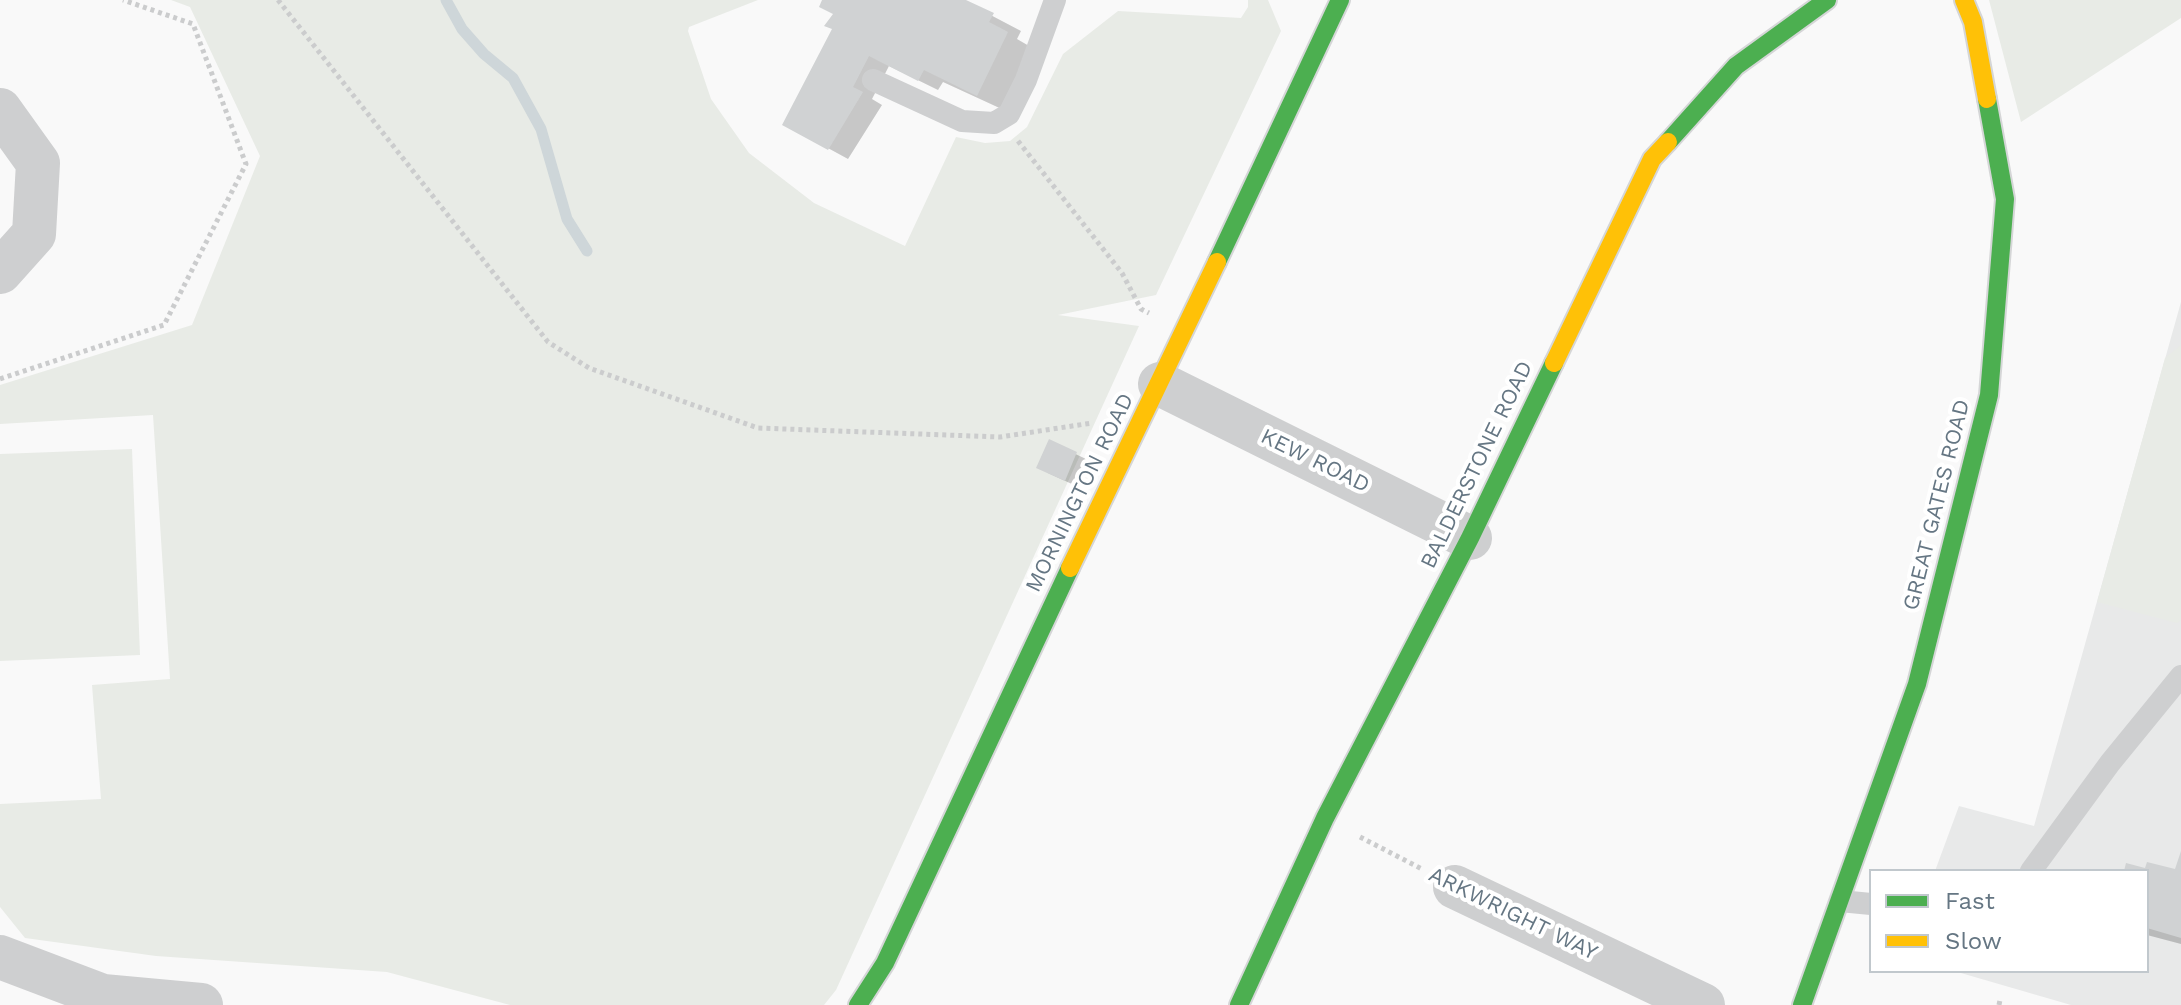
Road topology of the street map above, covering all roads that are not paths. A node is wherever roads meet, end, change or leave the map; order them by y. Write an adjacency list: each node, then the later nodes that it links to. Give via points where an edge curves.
1 (1055, 0): 5 (lane, via 1026,80 1009,114 994,123 962,121)
2 (1340, 0): 8 (street, MORNINGTON ROAD)
3 (1827, 0): 9 (street, BALDERSTONE ROAD, via 1736,66 1652,159)
4 (1964, 0): 13 (street, GREAT GATES ROAD, via 1973,22 2005,199 1989,395 1917,684)
5 (873, 80)
6 (0, 110): 7 (street, via 38,163 34,234)
7 (0, 272)
8 (1150, 400): 9 (street, KEW ROAD); 17 (street, MORNINGTON ROAD, via 885,963)
9 (1470, 538): 18 (street, BALDERSTONE ROAD, via 1325,818)
10 (2181, 676): 11 (lane)
11 (2032, 869)
12 (1455, 887): 19 (street, ARKWRIGHT WAY)
13 (1840, 901): 14 (lane); 20 (street, GREAT GATES ROAD)
14 (1869, 904)
15 (0, 957): 16 (street, via 103,996)
16 (201, 1005)
17 (858, 1005)
18 (1239, 1005)
19 (1703, 1005)
20 (1802, 1005)

